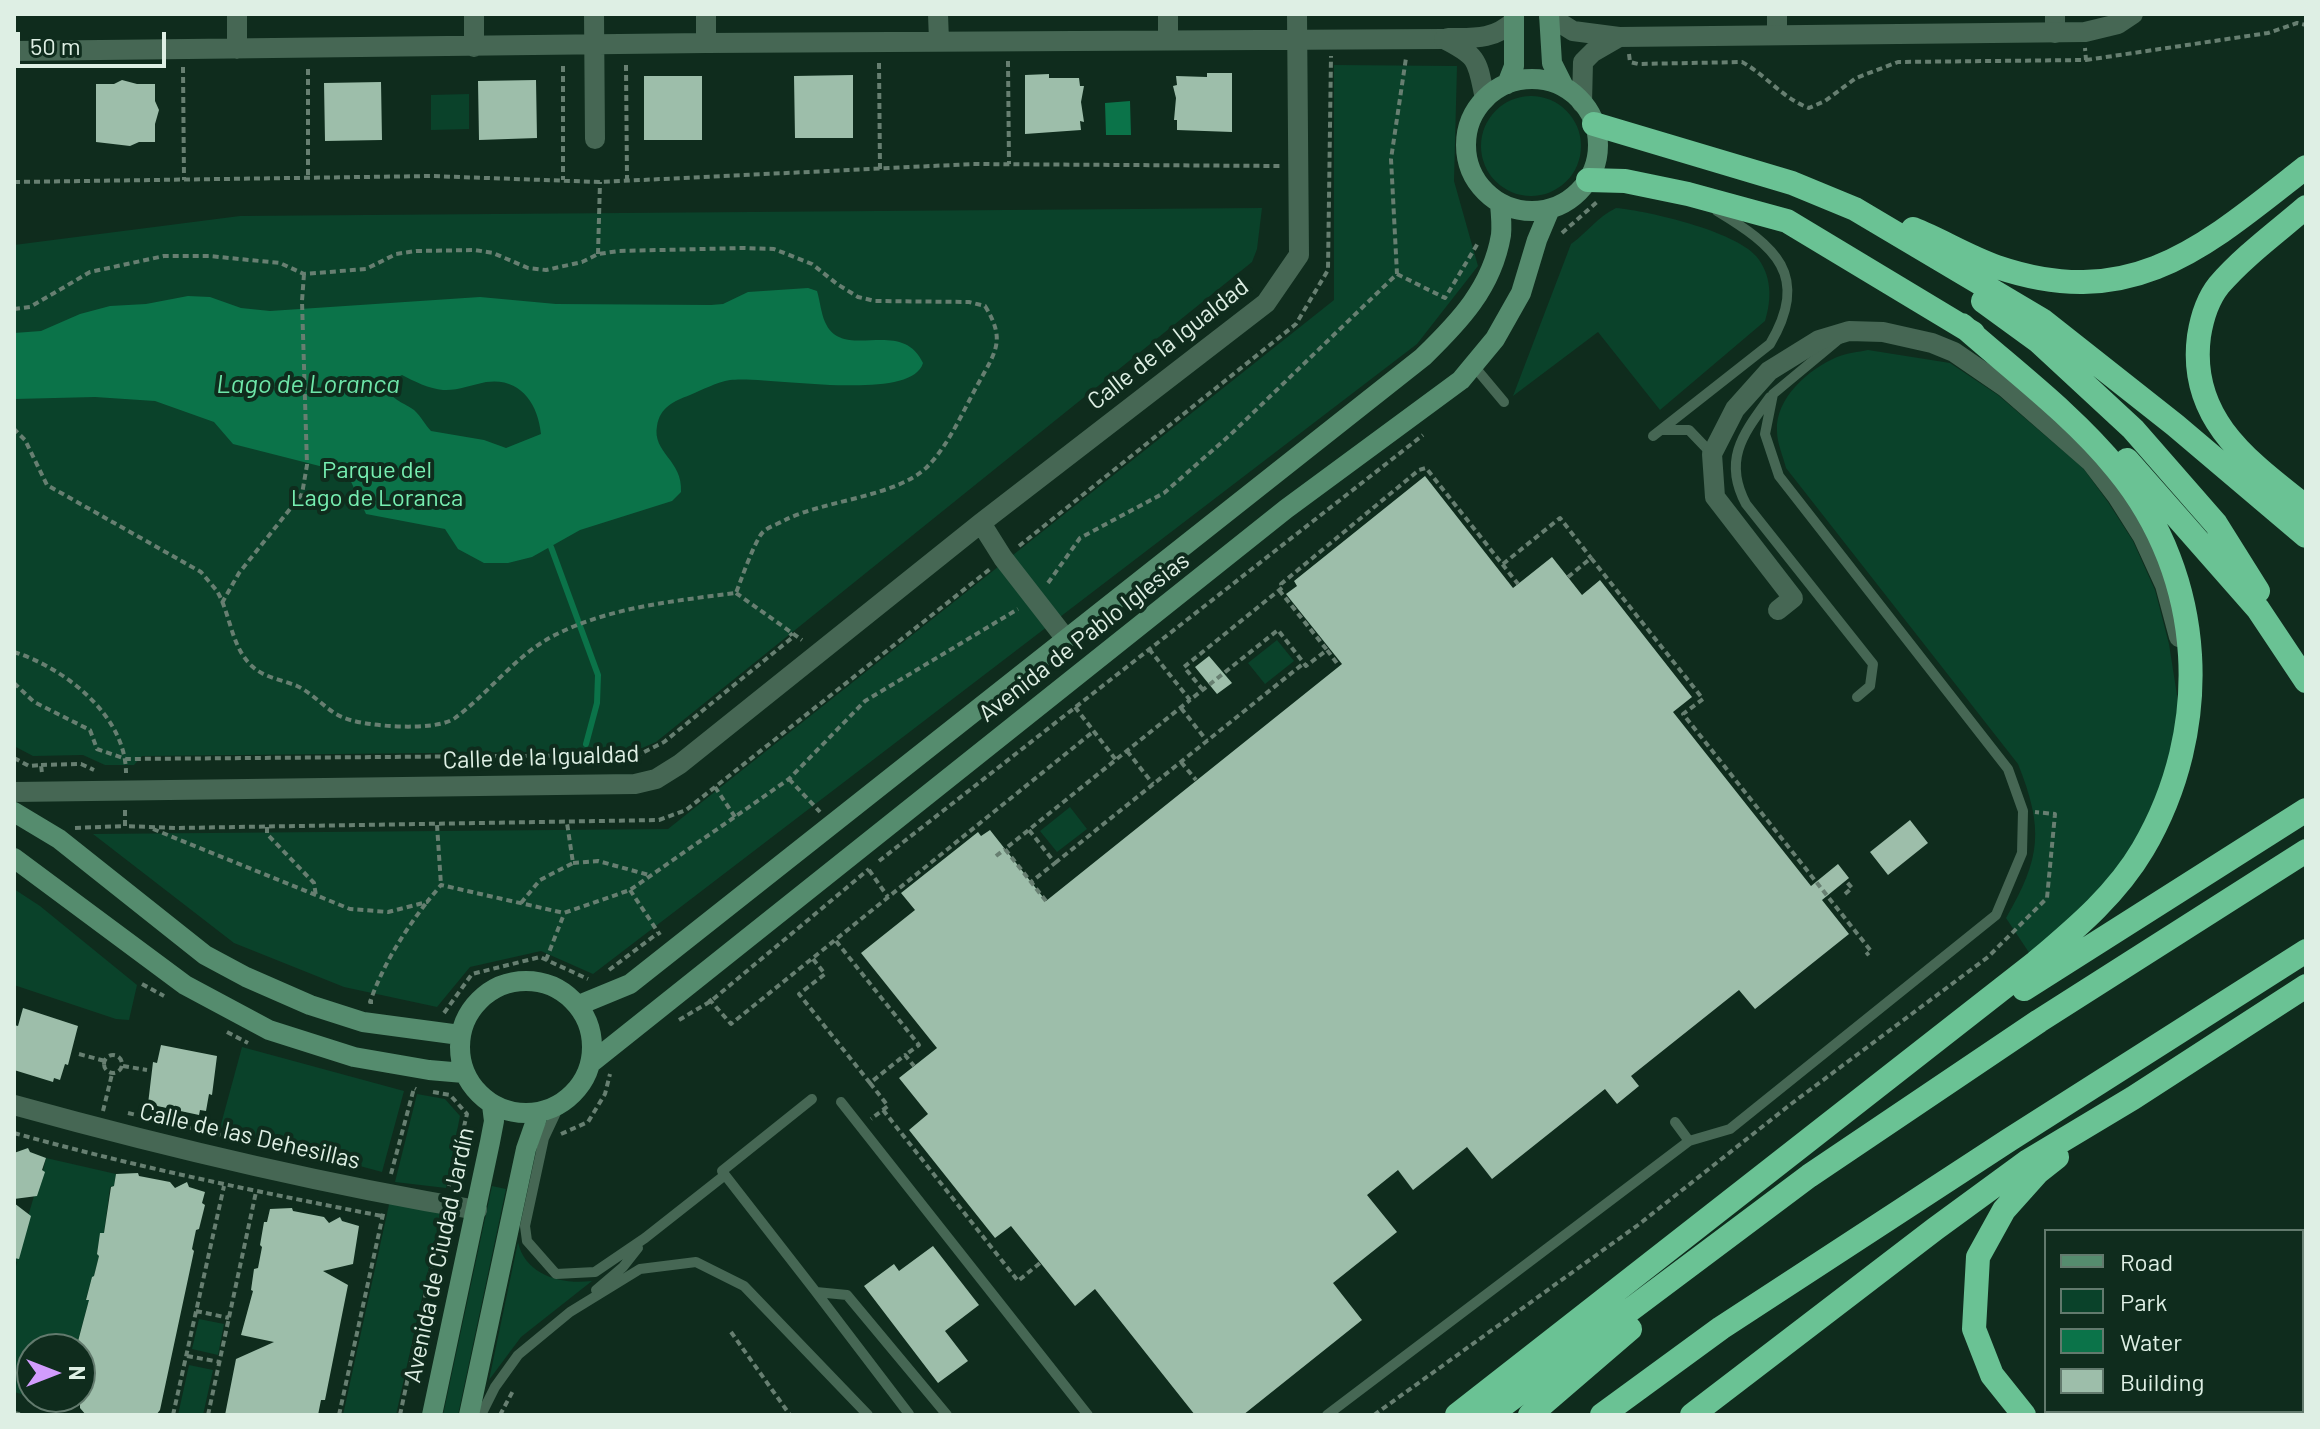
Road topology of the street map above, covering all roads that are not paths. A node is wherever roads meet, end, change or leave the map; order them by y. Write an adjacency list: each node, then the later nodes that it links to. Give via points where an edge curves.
1 (237, 14): 22 (street)
2 (474, 14): 21 (street)
3 (594, 14): 20 (street)
4 (706, 14): 19 (street)
5 (938, 14): 18 (street)
6 (1168, 14): 15 (street)
7 (1297, 14): 16 (street, Calle de la Igualdad)
8 (1777, 14): 13 (street)
9 (2133, 14): 12 (street, via 2118,24 2085,32)
10 (1549, 15): 14 (street, via 1573,31); 25 (main road, via 1552,63)
11 (1514, 17): 17 (street, via 1489,38); 24 (main road, via 1514,66)
12 (2055, 24): 13 (street)
13 (1777, 35): 14 (street)
14 (1624, 37): 27 (street, via 1583,62)
15 (1168, 39): 16 (street); 18 (street)
16 (1298, 39): 17 (street); 44 (street, Calle de la Igualdad, via 1299,255 1266,303)
17 (1444, 39): 26 (street, via 1477,62)
18 (939, 41): 19 (street)
19 (706, 43): 20 (street)
20 (594, 45): 21 (street); 28 (street)
21 (474, 47): 22 (street)
22 (237, 49): 23 (street)
23 (14, 51)
24 (1507, 84): 25 (main road, via 1544,80); 26 (main road)
25 (1564, 87): 27 (main road)
26 (1485, 99): 33 (main road, via 1469,125 1467,158 1475,179)
27 (1588, 114): 30 (main road, via 1597,153); 31 (highway)
28 (595, 139)
29 (2306, 167): 36 (highway, via 2196,250 2153,269 2082,284 1995,267 1933,236)
30 (1588, 180): 32 (highway, via 1625,181); 35 (main road)
31 (1792, 183): 36 (highway); 48 (highway, via 1952,279 2038,341 2133,429 2216,524)
32 (1688, 194): 37 (highway, via 1787,221); 42 (lane, via 1770,247 1783,268 1788,298 1783,323 1770,344 1657,433 1689,430)
33 (1500, 204): 35 (main road); 47 (main road, Avenida de Pablo Iglesias, via 1501,235 1488,275 1466,314 1423,357)
34 (2306, 207): 43 (highway, via 2218,287 2203,313 2198,375 2207,407 2224,435)
35 (1550, 209): 39 (main road, Avenida de Pablo Iglesias, via 1521,293)
36 (1855, 209): 45 (highway, via 2042,320)
37 (1962, 325): 48 (highway, via 2036,375 2109,439 2258,609); 50 (highway, via 2086,437 2151,516 2176,572 2189,633)
38 (1849, 331): 40 (lane); 42 (street, via 1819,340 1769,371 1735,409); 50 (street, via 1883,332 1954,352 2005,387 2091,462 2143,537 2165,585)
39 (1473, 365): 41 (lane); 60 (main road, Avenida de Pablo Iglesias, via 1461,380 1286,509)
40 (1773, 394): 49 (lane, via 1741,440 1735,460 1738,489 1873,664 1870,686); 71 (lane, via 1765,434 1779,476 2008,769 2023,811 2022,853 1996,915 1730,1129)
41 (1504, 402)
42 (1712, 454): 46 (street, via 1715,497 1793,598)
43 (2306, 507)
44 (981, 523): 47 (street); 51 (street, Calle de la Igualdad, via 656,779 635,784 129,777)
45 (2306, 536)
46 (1778, 610)
47 (1066, 639): 58 (main road, Avenida de Pablo Iglesias, via 630,984)
48 (2306, 679)
49 (1857, 697)
50 (2190, 707): 61 (highway, via 2176,781 2143,851 2096,911)
51 (14, 792)
52 (2306, 810): 61 (highway)
53 (14, 812): 59 (main road, via 59,839 205,955 246,977 363,1022)
54 (2306, 851): 74 (highway, via 2039,1021)
55 (14, 858): 62 (main road, via 185,985 269,1030 354,1057)
56 (2306, 951): 89 (highway, via 1721,1328)
57 (2306, 986): 63 (highway)
58 (579, 1005): 59 (main road, via 555,986 526,980 497,986 473,1005); 60 (main road, via 591,1033)
59 (460, 1035): 62 (main road)
60 (591, 1063): 66 (main road, via 580,1086)
61 (1907, 1063): 86 (highway)
62 (464, 1073): 68 (main road)
63 (2133, 1098): 90 (highway, via 2028,1161); 91 (highway, via 2038,1172 2004,1210 1978,1257 1974,1329 1992,1375)
64 (812, 1099): 72 (lane)
65 (841, 1102): 84 (lane)
66 (560, 1104): 69 (main road); 75 (lane, via 544,1138 525,1226 527,1241 556,1274 595,1272)
67 (14, 1105): 73 (street, Calle de las Dehesillas)
68 (492, 1105): 69 (main road, via 515,1113); 73 (main road, Avenida de Ciudad Jardín, via 494,1121)
69 (539, 1112): 80 (main road, via 526,1149)
70 (1675, 1122): 71 (lane)
71 (1689, 1141): 85 (lane)
72 (724, 1173): 75 (lane); 76 (lane)
73 (477, 1210): 79 (main road, Avenida de Ciudad Jardín)
74 (1754, 1219): 87 (highway); 88 (highway)
75 (645, 1238): 77 (lane, via 623,1267)
76 (816, 1292): 78 (lane); 83 (lane, via 847,1295)
77 (570, 1312): 81 (lane, via 518,1355); 82 (lane, via 640,1269 696,1262 744,1286)
78 (909, 1414)
79 (432, 1415)
80 (469, 1415)
81 (481, 1415)
82 (868, 1415)
83 (947, 1415)
84 (1088, 1415)
85 (1327, 1415)
86 (1457, 1415)
87 (1490, 1415)
88 (1530, 1415)
89 (1602, 1415)
90 (1692, 1415)
91 (2024, 1415)

